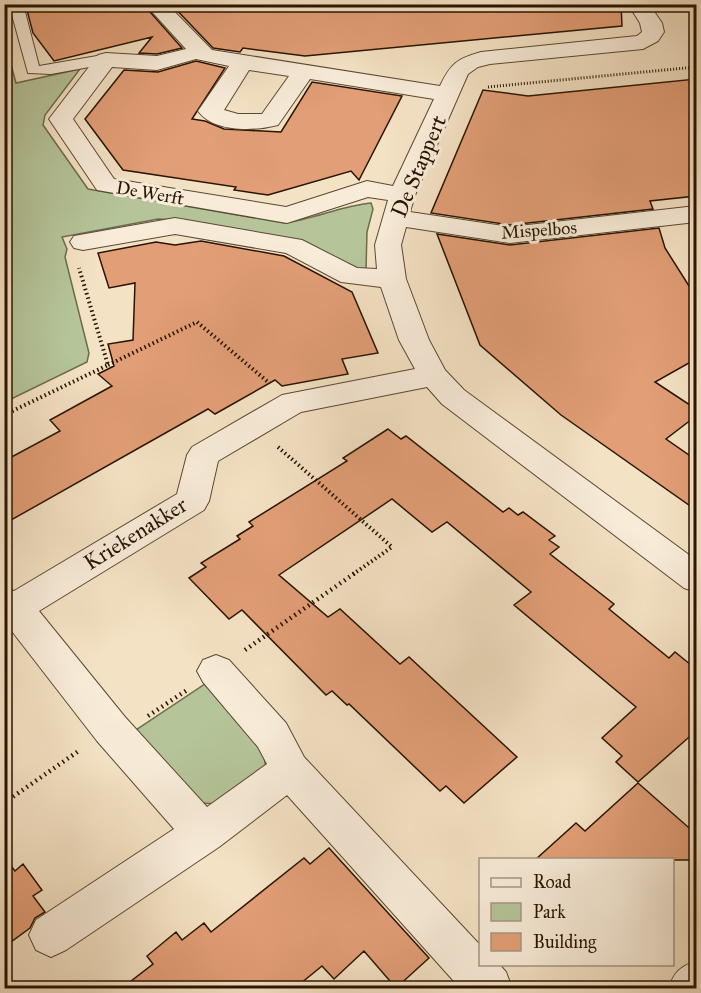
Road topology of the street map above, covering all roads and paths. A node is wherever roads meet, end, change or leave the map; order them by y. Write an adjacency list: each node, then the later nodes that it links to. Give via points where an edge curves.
1 (16, 4): 5 (lane, via 33,70 44,72)
2 (155, 4): 4 (street)
3 (638, 4): 9 (street, De Stappert, via 654,27 647,41 489,57 470,62 458,71)
4 (198, 52): 5 (street, via 157,63); 6 (street)
5 (106, 60): 10 (street, De Werft, via 61,119 106,185 287,215 367,189)
6 (242, 63): 8 (street); 8 (street, via 210,111 215,116 258,123 270,120)
7 (696, 67): 9 (path)
8 (303, 72): 9 (street)
9 (450, 91): 10 (street, De Stappert)
10 (398, 206): 11 (street, Mispelbos, via 510,235); 14 (street, De Stappert, via 388,245)
11 (690, 215): 12 (street, Mispelbos)
12 (696, 238)
13 (80, 254): 14 (street, De Werft, via 175,226 293,246 351,276); 15 (path)
14 (392, 279): 16 (street, De Stappert, via 414,340)
15 (108, 365): 17 (path, via 197,322); 18 (path)
16 (434, 376): 17 (street, Kriekenakker); 20 (street, De Stappert, via 453,398)
17 (294, 403): 19 (street, Kriekenakker)
18 (4, 415)
19 (254, 426): 21 (street, Kriekenakker, via 204,455 192,501); 22 (path, via 392,547)
20 (696, 578)
21 (10, 605): 23 (street, Kriekenakker)
22 (216, 670): 23 (path); 24 (street, via 272,735)
23 (114, 732): 25 (path); 26 (street, Kriekenakker)
24 (290, 770): 26 (street); 29 (street)
25 (4, 803)
26 (204, 833): 27 (street)
27 (51, 935)
28 (696, 983): 30 (street)
29 (490, 988)
30 (691, 988)

